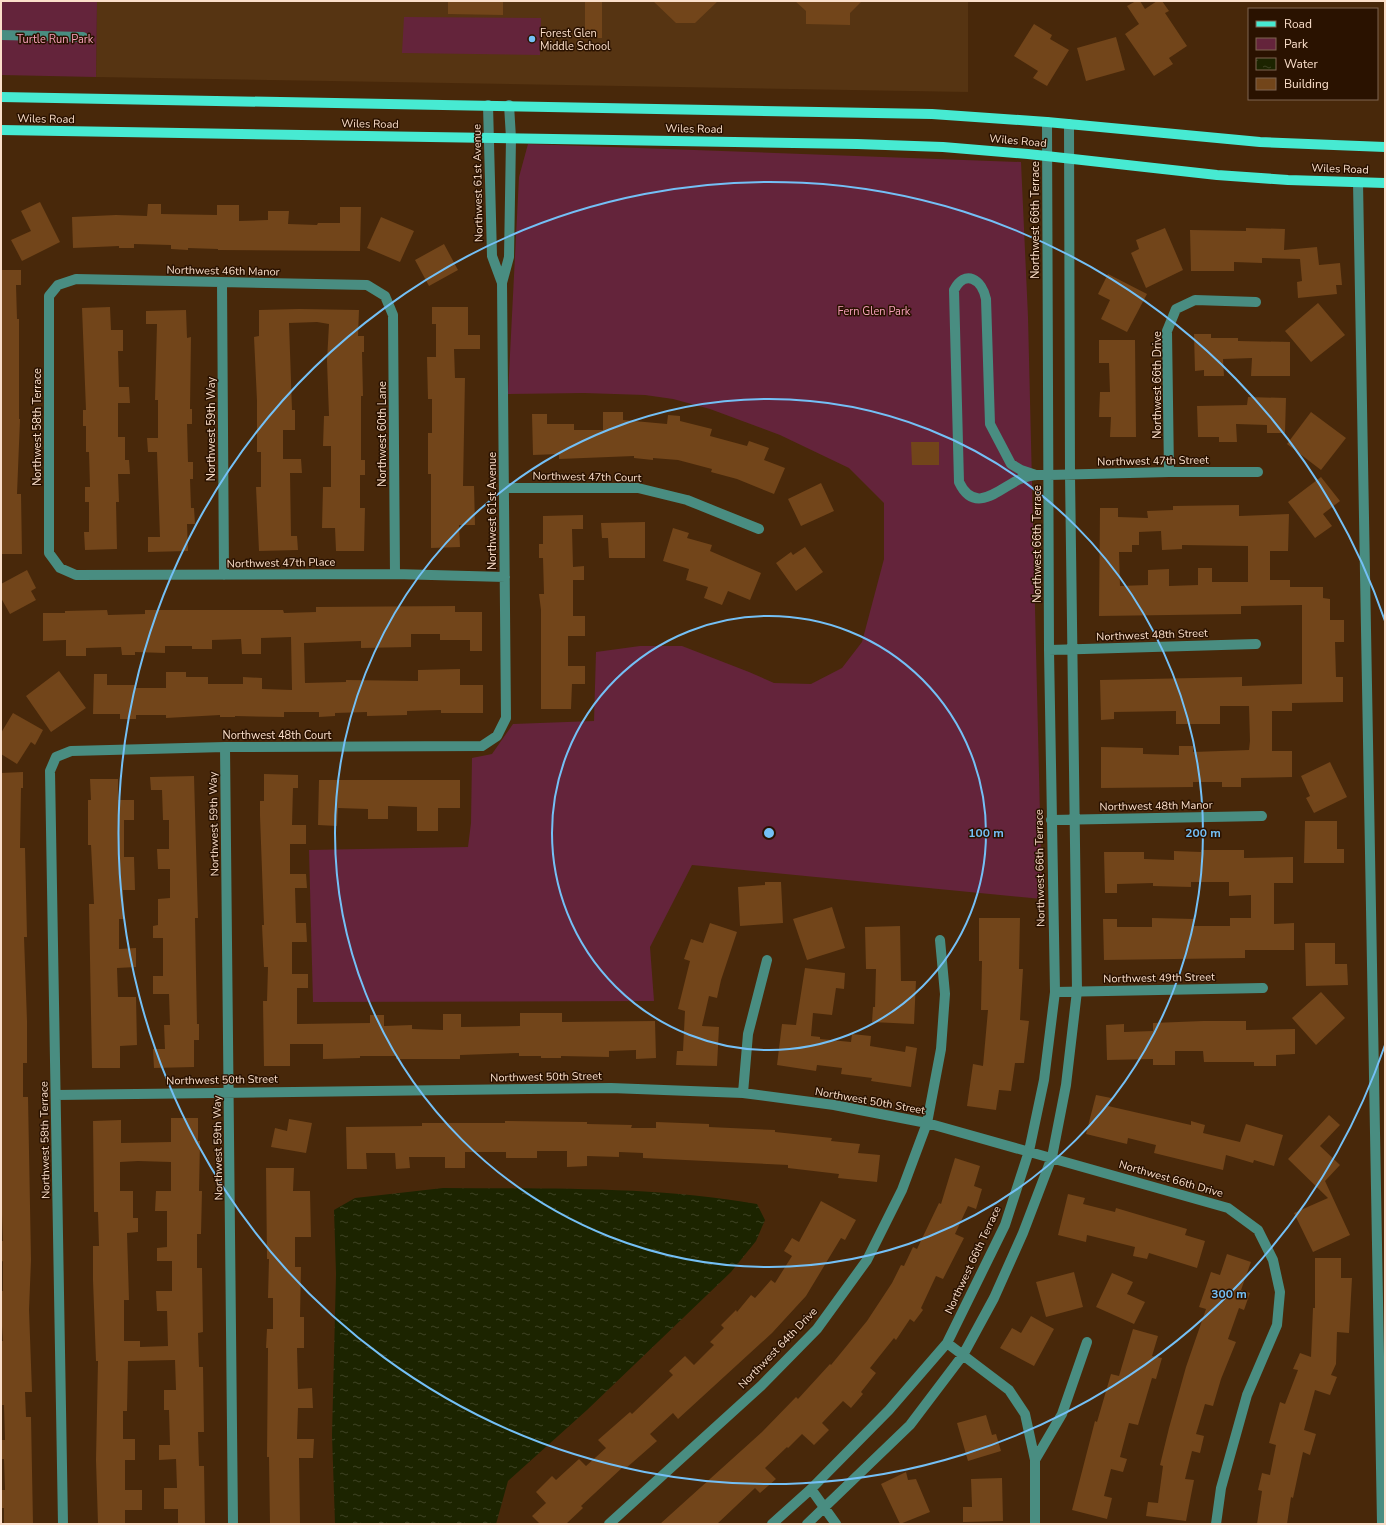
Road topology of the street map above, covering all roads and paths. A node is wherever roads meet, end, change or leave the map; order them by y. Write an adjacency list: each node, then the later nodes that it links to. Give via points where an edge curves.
1 (1, 35): 2 (street)
2 (83, 37)
3 (1, 98): 4 (main road, Wiles Road)
4 (488, 105): 5 (main road, Wiles Road); 9 (street, Northwest 61st Avenue)
5 (509, 105): 6 (main road, Wiles Road, via 900,113); 10 (street, Northwest 61st Avenue)
6 (1047, 122): 7 (main road, Wiles Road); 12 (street, Northwest 66th Terrace)
7 (1069, 124): 11 (main road, Wiles Road, via 1260,142); 13 (street)
8 (1, 130): 9 (main road, Wiles Road)
9 (489, 137): 10 (main road, Wiles Road); 17 (street, Northwest 61st Avenue, via 492,256)
10 (511, 138): 12 (main road, Wiles Road, via 857,144); 17 (street, Northwest 61st Avenue, via 509,257)
11 (1385, 147)
12 (1047, 155): 13 (main road, Wiles Road); 25 (street, Northwest 66th Terrace)
13 (1069, 157): 14 (main road, Wiles Road, via 1217,175); 24 (street)
14 (1358, 182): 15 (main road, Wiles Road); 66 (street)
15 (1385, 183)
16 (222, 283): 18 (street, Northwest 46th Manor, via 76,279); 19 (street, Northwest 46th Manor, via 367,285); 30 (street, Northwest 59th Way)
17 (502, 283): 26 (street, Northwest 61st Avenue)
18 (58, 285): 28 (street, Northwest 58th Terrace, via 49,296 49,553)
19 (385, 296): 29 (street, Northwest 60th Lane, via 393,315)
20 (1256, 302): 21 (street, Northwest 66th Drive, via 1195,300 1176,309 1167,331)
21 (1169, 472): 22 (street, Northwest 47th Street); 24 (street, Northwest 47th Street)
22 (1258, 472)
23 (1036, 475): 23 (street, via 1012,464 990,424 986,299 980,282 964,280 957,284 954,290 962,489 974,498 984,498 1020,479); 25 (street, Northwest 47th Street)
24 (1070, 475): 25 (street, Northwest 47th Street); 33 (street)
25 (1049, 476): 34 (street, Northwest 66th Terrace)
26 (504, 488): 27 (street, Northwest 47th Court, via 638,488 687,500); 31 (street, Northwest 61st Avenue)
27 (759, 529)
28 (60, 568): 30 (street, Northwest 47th Place, via 76,576)
29 (395, 574): 30 (street, Northwest 47th Place); 31 (street, Northwest 47th Place)
30 (224, 576)
31 (504, 577): 35 (street, Northwest 61st Avenue, via 506,718)
32 (1256, 644): 33 (street, Northwest 48th Street)
33 (1072, 649): 34 (street, Northwest 48th Street); 39 (street)
34 (1049, 650): 40 (street, Northwest 66th Terrace)
35 (497, 736): 36 (street, Northwest 48th Court, via 482,746)
36 (225, 747): 37 (street, Northwest 48th Court, via 71,751); 46 (street, Northwest 59th Way)
37 (56, 757): 48 (street, Northwest 58th Terrace, via 50,771)
38 (1262, 816): 39 (street, Northwest 48th Manor)
39 (1074, 819): 40 (street, Northwest 48th Manor); 44 (street)
40 (1051, 820): 45 (street, Northwest 66th Terrace)
41 (940, 940): 49 (street, Northwest 64th Drive, via 945,994 942,1049)
42 (767, 960): 47 (street, via 748,1034)
43 (1263, 988): 44 (street, Northwest 49th Street)
44 (1077, 991): 45 (street, Northwest 49th Street); 51 (street, via 1066,1085)
45 (1055, 992): 50 (street, Northwest 66th Terrace, via 1044,1080)
46 (229, 1092): 47 (street, Northwest 50th Street, via 610,1088); 48 (street, Northwest 50th Street); 59 (street, Northwest 59th Way)
47 (742, 1093): 49 (street, Northwest 50th Street, via 834,1105)
48 (56, 1095): 58 (street, Northwest 58th Terrace)
49 (927, 1123): 50 (street, Northwest 50th Street); 60 (street, Northwest 64th Drive, via 902,1190 867,1260 817,1328 761,1386)
50 (1029, 1151): 51 (street, Northwest 66th Drive); 53 (street, Northwest 66th Terrace, via 1005,1225)
51 (1052, 1157): 54 (street, via 1023,1233 994,1298); 65 (street, Northwest 66th Drive, via 1228,1208 1258,1230 1273,1260 1280,1292 1277,1325 1247,1395 1221,1488)
52 (1087, 1342): 55 (street, via 1062,1414)
53 (947, 1343): 54 (street); 56 (street, Northwest 66th Terrace, via 890,1410)
54 (962, 1355): 55 (street, via 1009,1390 1025,1414); 57 (street, via 910,1425)
55 (1035, 1460): 64 (street)
56 (811, 1489): 57 (street); 61 (street, Northwest 66th Terrace)
57 (825, 1508): 62 (street); 63 (street)
58 (63, 1524)
59 (233, 1524)
60 (609, 1524)
61 (772, 1524)
62 (807, 1524)
63 (836, 1524)
64 (1035, 1524)
65 (1216, 1524)
66 (1382, 1524)

